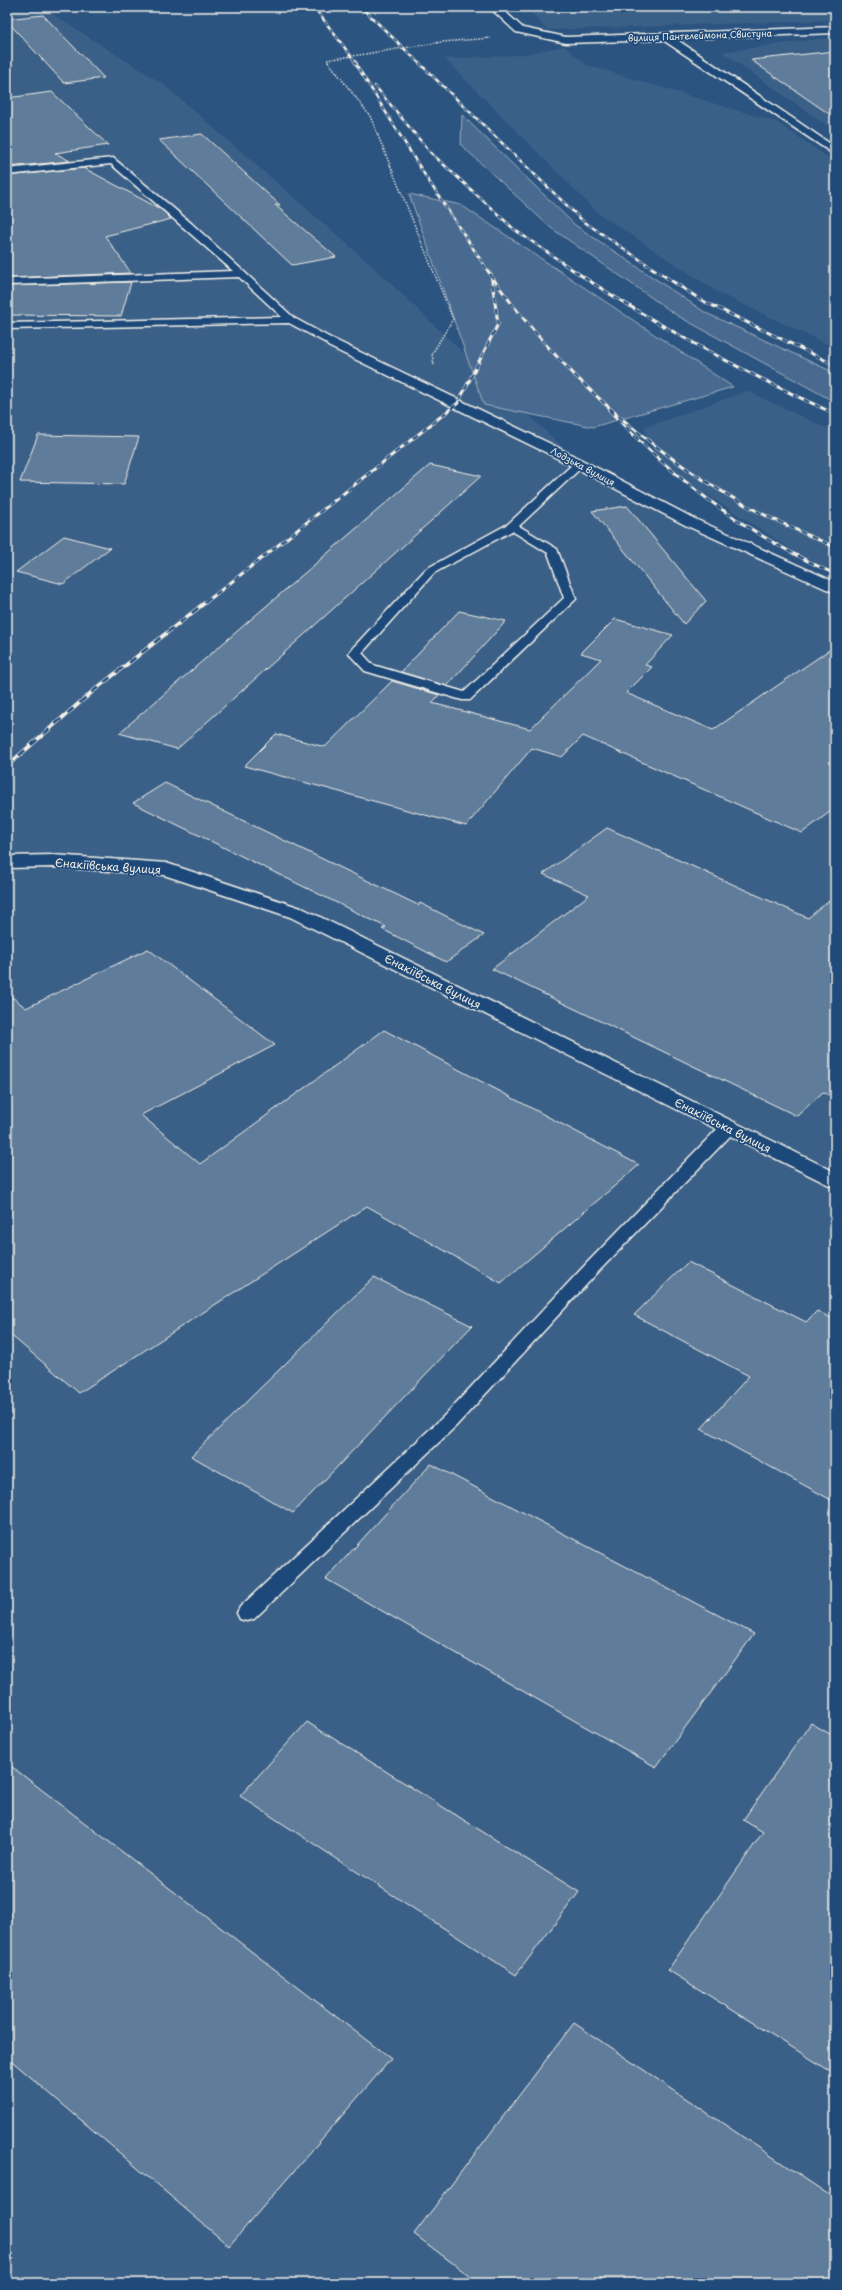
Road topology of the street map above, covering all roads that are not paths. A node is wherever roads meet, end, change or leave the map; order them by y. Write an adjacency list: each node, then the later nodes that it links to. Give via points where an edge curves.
1 (494, 7): 3 (street, вулиця Пантелеймона Свистуна, via 520,30 566,40)
2 (835, 30): 3 (street, вулиця Пантелеймона Свистуна)
3 (666, 36): 4 (street)
4 (835, 152)
5 (7, 172): 6 (lane, via 113,161 188,225)
6 (240, 274): 7 (lane); 8 (lane)
7 (7, 282)
8 (291, 320): 9 (lane); 10 (lane)
9 (7, 326)
10 (333, 343): 11 (street, Лодзька вулиця)
11 (579, 464): 12 (lane); 13 (street, Лодзька вулиця, via 690,522)
12 (512, 526): 12 (lane, via 553,551 570,599 466,697 369,668 355,653 430,571)
13 (835, 588)
14 (7, 862): 15 (street, Єнакіївська вулиця, via 53,861 166,869 297,913)
15 (728, 1128): 16 (street, Єнакіївська вулиця); 17 (lane, via 593,1267 450,1422)
16 (835, 1181)
17 (247, 1613)

